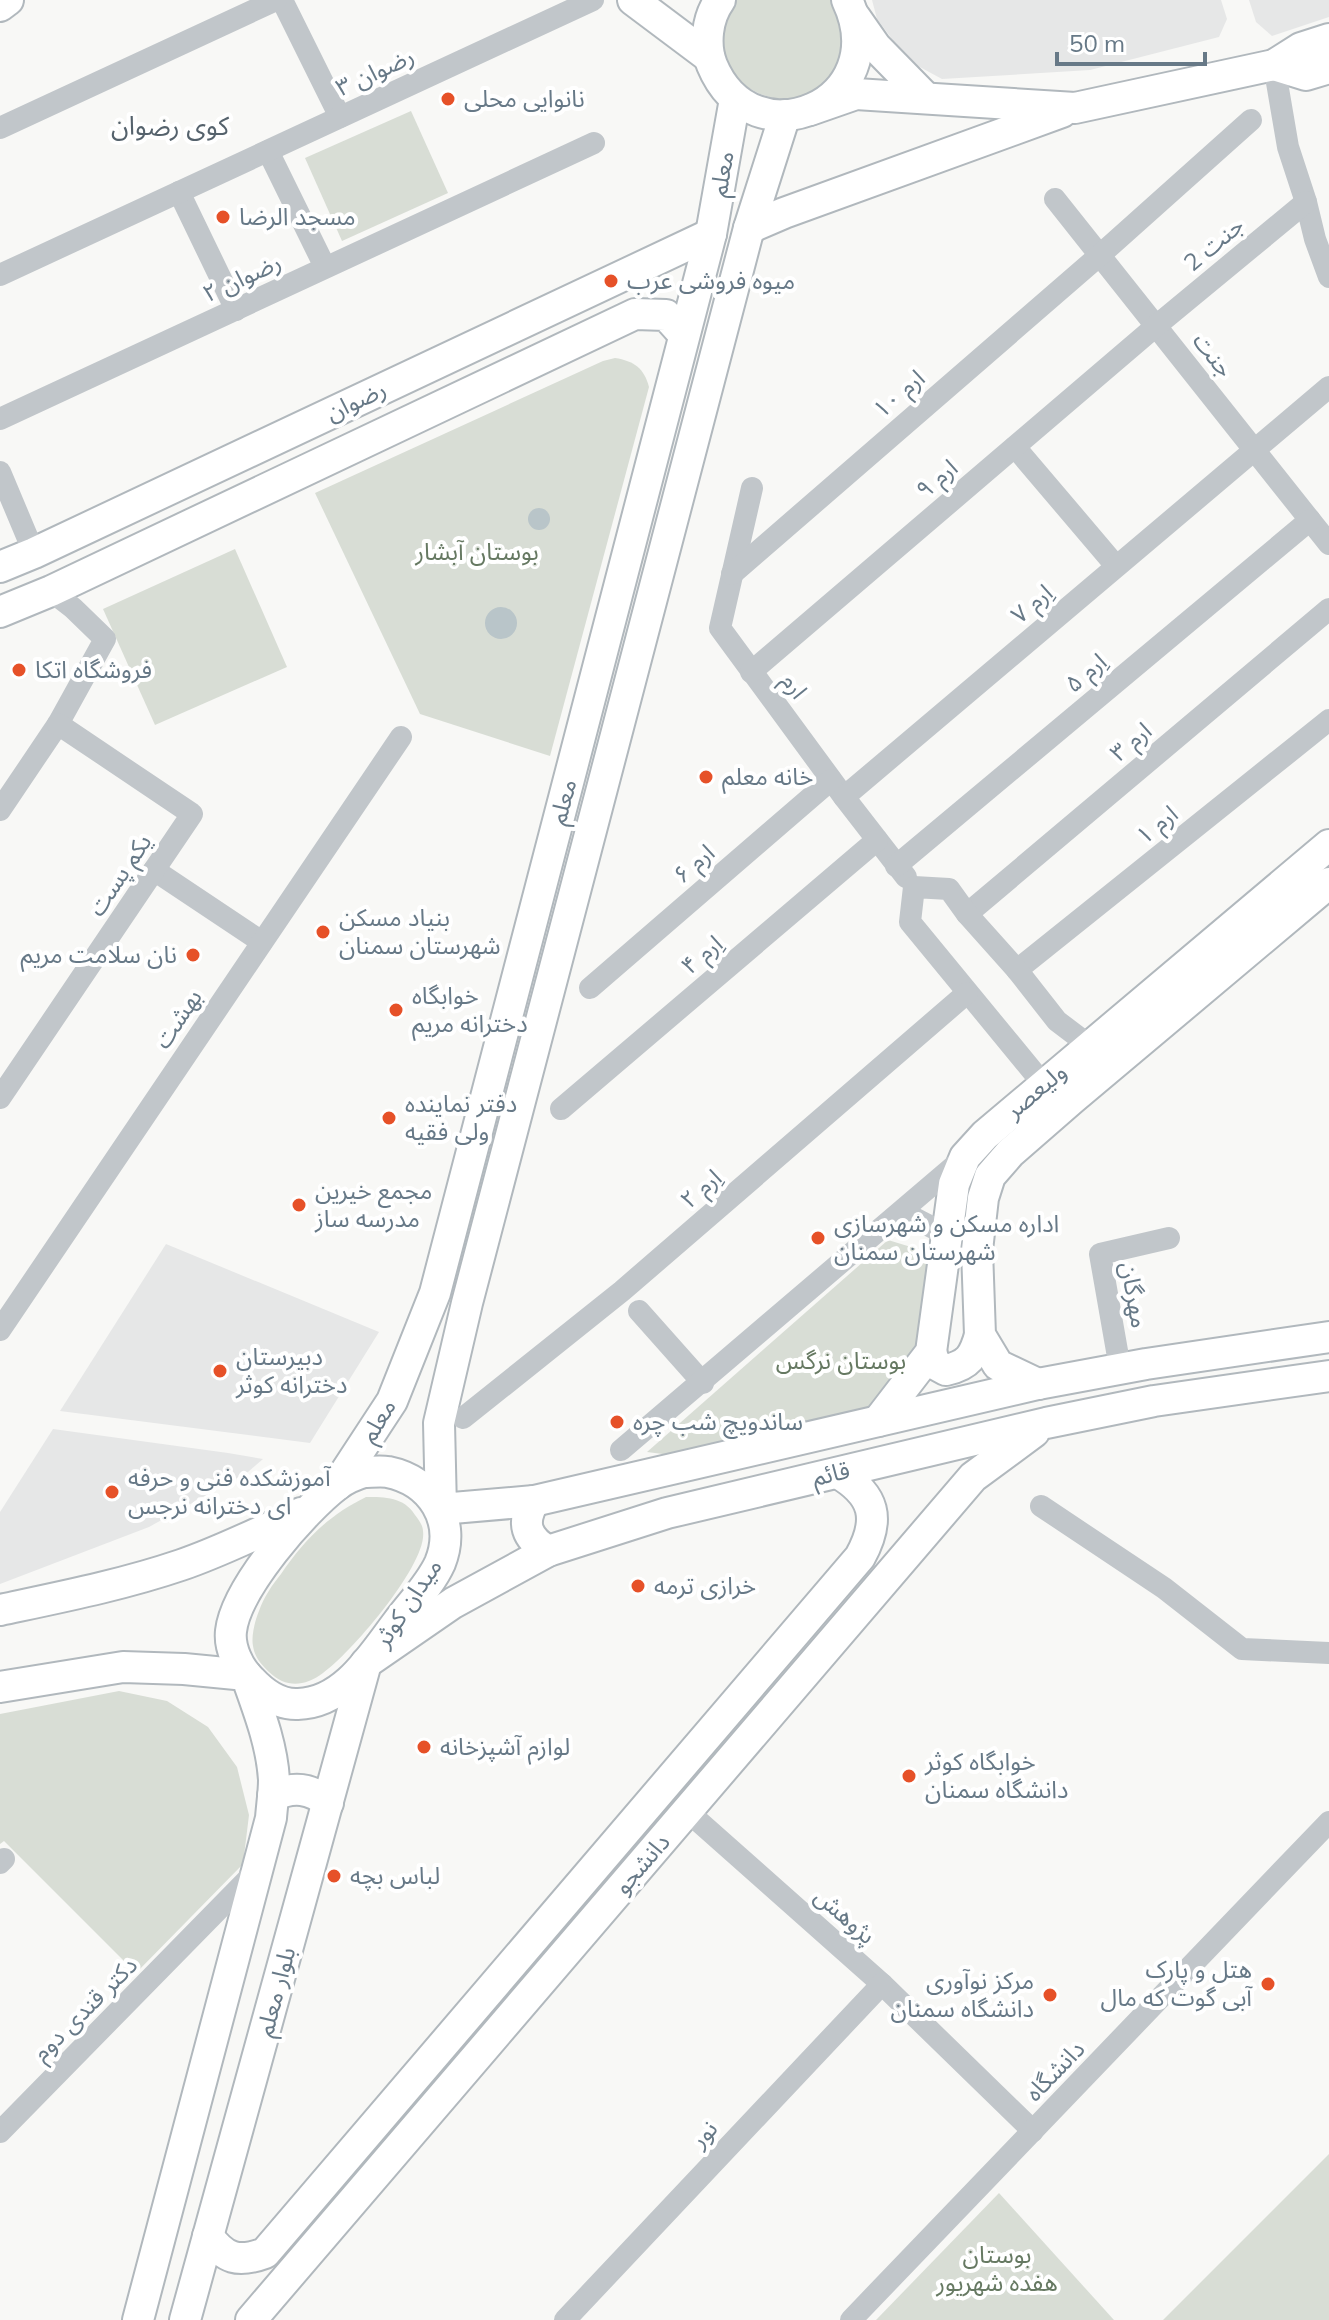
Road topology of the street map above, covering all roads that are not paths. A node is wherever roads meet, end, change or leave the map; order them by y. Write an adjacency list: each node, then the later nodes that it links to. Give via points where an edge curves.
1 (8, 0): 6 (main road)
2 (279, 0): 16 (street); 18 (street)
3 (593, 0): 16 (street, رضوان ۳)
4 (633, 0): 9 (main road)
5 (720, 0): 9 (main road, via 708,31)
6 (0, 6)
7 (851, 8): 12 (main road, via 876,47); 15 (main road, via 859,39 845,82 830,99)
8 (1329, 39): 10 (main road)
9 (709, 57): 13 (main road)
10 (1274, 65): 11 (main road, via 1306,75); 14 (main road); 23 (street, via 1288,147)
11 (1329, 68)
12 (925, 97): 14 (main road); 15 (main road, via 856,94)
13 (735, 99): 15 (main road, via 767,114); 25 (main road, معلم)
14 (1075, 108): 24 (main road)
15 (798, 113): 24 (main road, معلم)
16 (340, 117): 20 (street, رضوان ۳)
17 (1251, 120): 27 (street, ارم ۱۰)
18 (0, 128)
19 (594, 143): 28 (street, رضوان ۲)
20 (268, 151): 21 (street, رضوان ۳); 28 (street)
21 (179, 192): 29 (street, رضوان ۳); 31 (street)
22 (1055, 199): 27 (street, جنت)
23 (1306, 202): 26 (street); 32 (street, جنت 2)
24 (749, 228): 92 (main road, معلم, via 467,1303 439,1423)
25 (711, 234): 33 (main road, معلم); 42 (main road, رضوان)
26 (1322, 236): 30 (street)
27 (1100, 255): 32 (street, جنت); 45 (street, ارم ۱۰)
28 (325, 267): 31 (street, رضوان ۲)
29 (0, 275)
30 (1329, 277)
31 (236, 310): 35 (street, رضوان ۲)
32 (1156, 326): 36 (street, ارم ۹); 37 (street, جنت)
33 (684, 335): 46 (main road, رضوان, via 666,315 635,314); 88 (main road, معلم, via 435,1293 392,1401)
34 (1329, 387): 37 (street, اِرم ۷)
35 (0, 419)
36 (1015, 447): 43 (street); 49 (street, ارم ۹)
37 (1254, 450): 40 (street, جنت); 43 (street, اِرم ۷)
38 (0, 472): 42 (street)
39 (752, 488): 45 (street, ارم)
40 (1310, 520): 41 (street, جنت); 57 (street, اِرم ۵)
41 (1329, 544)
42 (34, 553): 44 (main road, رضوان)
43 (1116, 566): 53 (street, اِرم ۷)
44 (0, 567)
45 (732, 574): 49 (street, ارم, via 720,628)
46 (51, 591): 48 (main road, رضوان); 51 (street, via 105,639)
47 (1329, 609): 61 (street, ارم ۳)
48 (0, 612)
49 (751, 672): 53 (street, ارم)
50 (1329, 720): 63 (street, ارم ۱)
51 (58, 724): 54 (street); 58 (street, یکم پست, via 192,814)
52 (401, 737): 62 (street, بهشت)
53 (838, 789): 55 (street, ارم); 64 (street, ارم ۶)
54 (0, 810)
55 (877, 840): 57 (street, ارم); 69 (street, اِرم ۴)
56 (1329, 845): 66 (main road, ولیعصر)
57 (896, 866): 60 (street, ارم)
58 (154, 870): 62 (street); 68 (street, یکم پست)
59 (1329, 883): 76 (main road, ولیعصر, via 1072,1099 990,1176 977,1250)
60 (914, 887): 61 (street, via 949,889); 65 (street, via 910,922)
61 (967, 914): 63 (street)
62 (262, 942): 75 (street, بهشت)
63 (1017, 970): 66 (street, via 1057,1021)
64 (590, 988)
65 (967, 993): 67 (street); 83 (street, اِرم ۲, via 622,1291)
66 (1090, 1046): 67 (main road, ولیعصر)
67 (1044, 1085): 70 (main road, ولیعصر)
68 (0, 1098)
69 (561, 1109)
70 (965, 1157): 71 (street); 72 (main road, ولیعصر, via 954,1184)
71 (895, 1217): 72 (street, via 916,1219); 81 (street)
72 (947, 1235): 78 (main road, ولیعصر)
73 (1169, 1238): 79 (street, مهرگان, via 1100,1254)
74 (639, 1311): 81 (street)
75 (0, 1330)
76 (980, 1335): 78 (main road, via 972,1356 958,1367 946,1370 935,1364); 82 (main road, via 998,1365)
77 (1329, 1337): 79 (main road, قائم)
78 (931, 1352): 84 (main road, ولیعصر)
79 (1120, 1368): 82 (main road, قائم)
80 (1329, 1376): 85 (main road, قائم, via 1154,1401)
81 (703, 1383): 86 (street)
82 (1038, 1384): 84 (main road, قائم)
83 (463, 1418)
84 (878, 1421): 89 (main road, قائم)
85 (1046, 1423): 87 (main road, قائم); 102 (main road, دانشجو, via 973,1477)
86 (621, 1450)
87 (838, 1473): 93 (main road, قائم, via 667,1513); 99 (main road, دانشجو, via 868,1500 873,1519 860,1557)
88 (337, 1485): 91 (main road); 92 (main road, via 364,1472 388,1472 427,1492)
89 (534, 1501): 92 (main road, قائم); 93 (main road, via 528,1512 530,1535)
90 (1041, 1506): 95 (street, via 1164,1588 1242,1649)
91 (314, 1507): 94 (main road, via 182,1565); 97 (main road, via 268,1558 236,1611 233,1652)
92 (441, 1509): 96 (main road, میدان کوثر, via 446,1542 439,1565)
93 (548, 1551): 96 (main road, قائم, via 453,1603)
94 (0, 1610)
95 (1329, 1653)
96 (366, 1663): 97 (main road, میدان کوثر, via 337,1692 312,1704 276,1699); 101 (main road, بلوار معلم)
97 (246, 1675): 98 (main road, via 123,1667); 100 (main road, بلوار معلم, via 270,1751)
98 (0, 1687)
99 (661, 1791): 102 (main road); 108 (main road, دانشجو)
100 (273, 1796): 101 (main road, via 303,1789); 104 (main road, بلوار معلم)
101 (328, 1803): 112 (main road, بلوار معلم)
102 (687, 1811): 107 (street, پژوهش); 109 (main road, دانشجو)
103 (1329, 1822): 110 (street, دانشگاه)
104 (258, 1870): 105 (street, دکتر قندی دوم); 106 (main road, بلوار معلم)
105 (206, 1922): 106 (street, via 219,1919 228,1924); 111 (street, دکتر قندی دوم)
106 (237, 1951): 113 (main road, بلوار معلم)
107 (882, 1984): 110 (street, پژوهش); 116 (street, نور)
108 (391, 2106): 109 (main road); 112 (main road, دانشجو, via 265,2253 232,2258)
109 (417, 2126): 115 (main road, دانشجو)
110 (1033, 2131): 117 (street, دانشگاه)
111 (0, 2132)
112 (208, 2236): 114 (main road, بلوار معلم)
113 (138, 2320)
114 (185, 2320)
115 (251, 2320)
116 (565, 2320)
117 (851, 2320)

